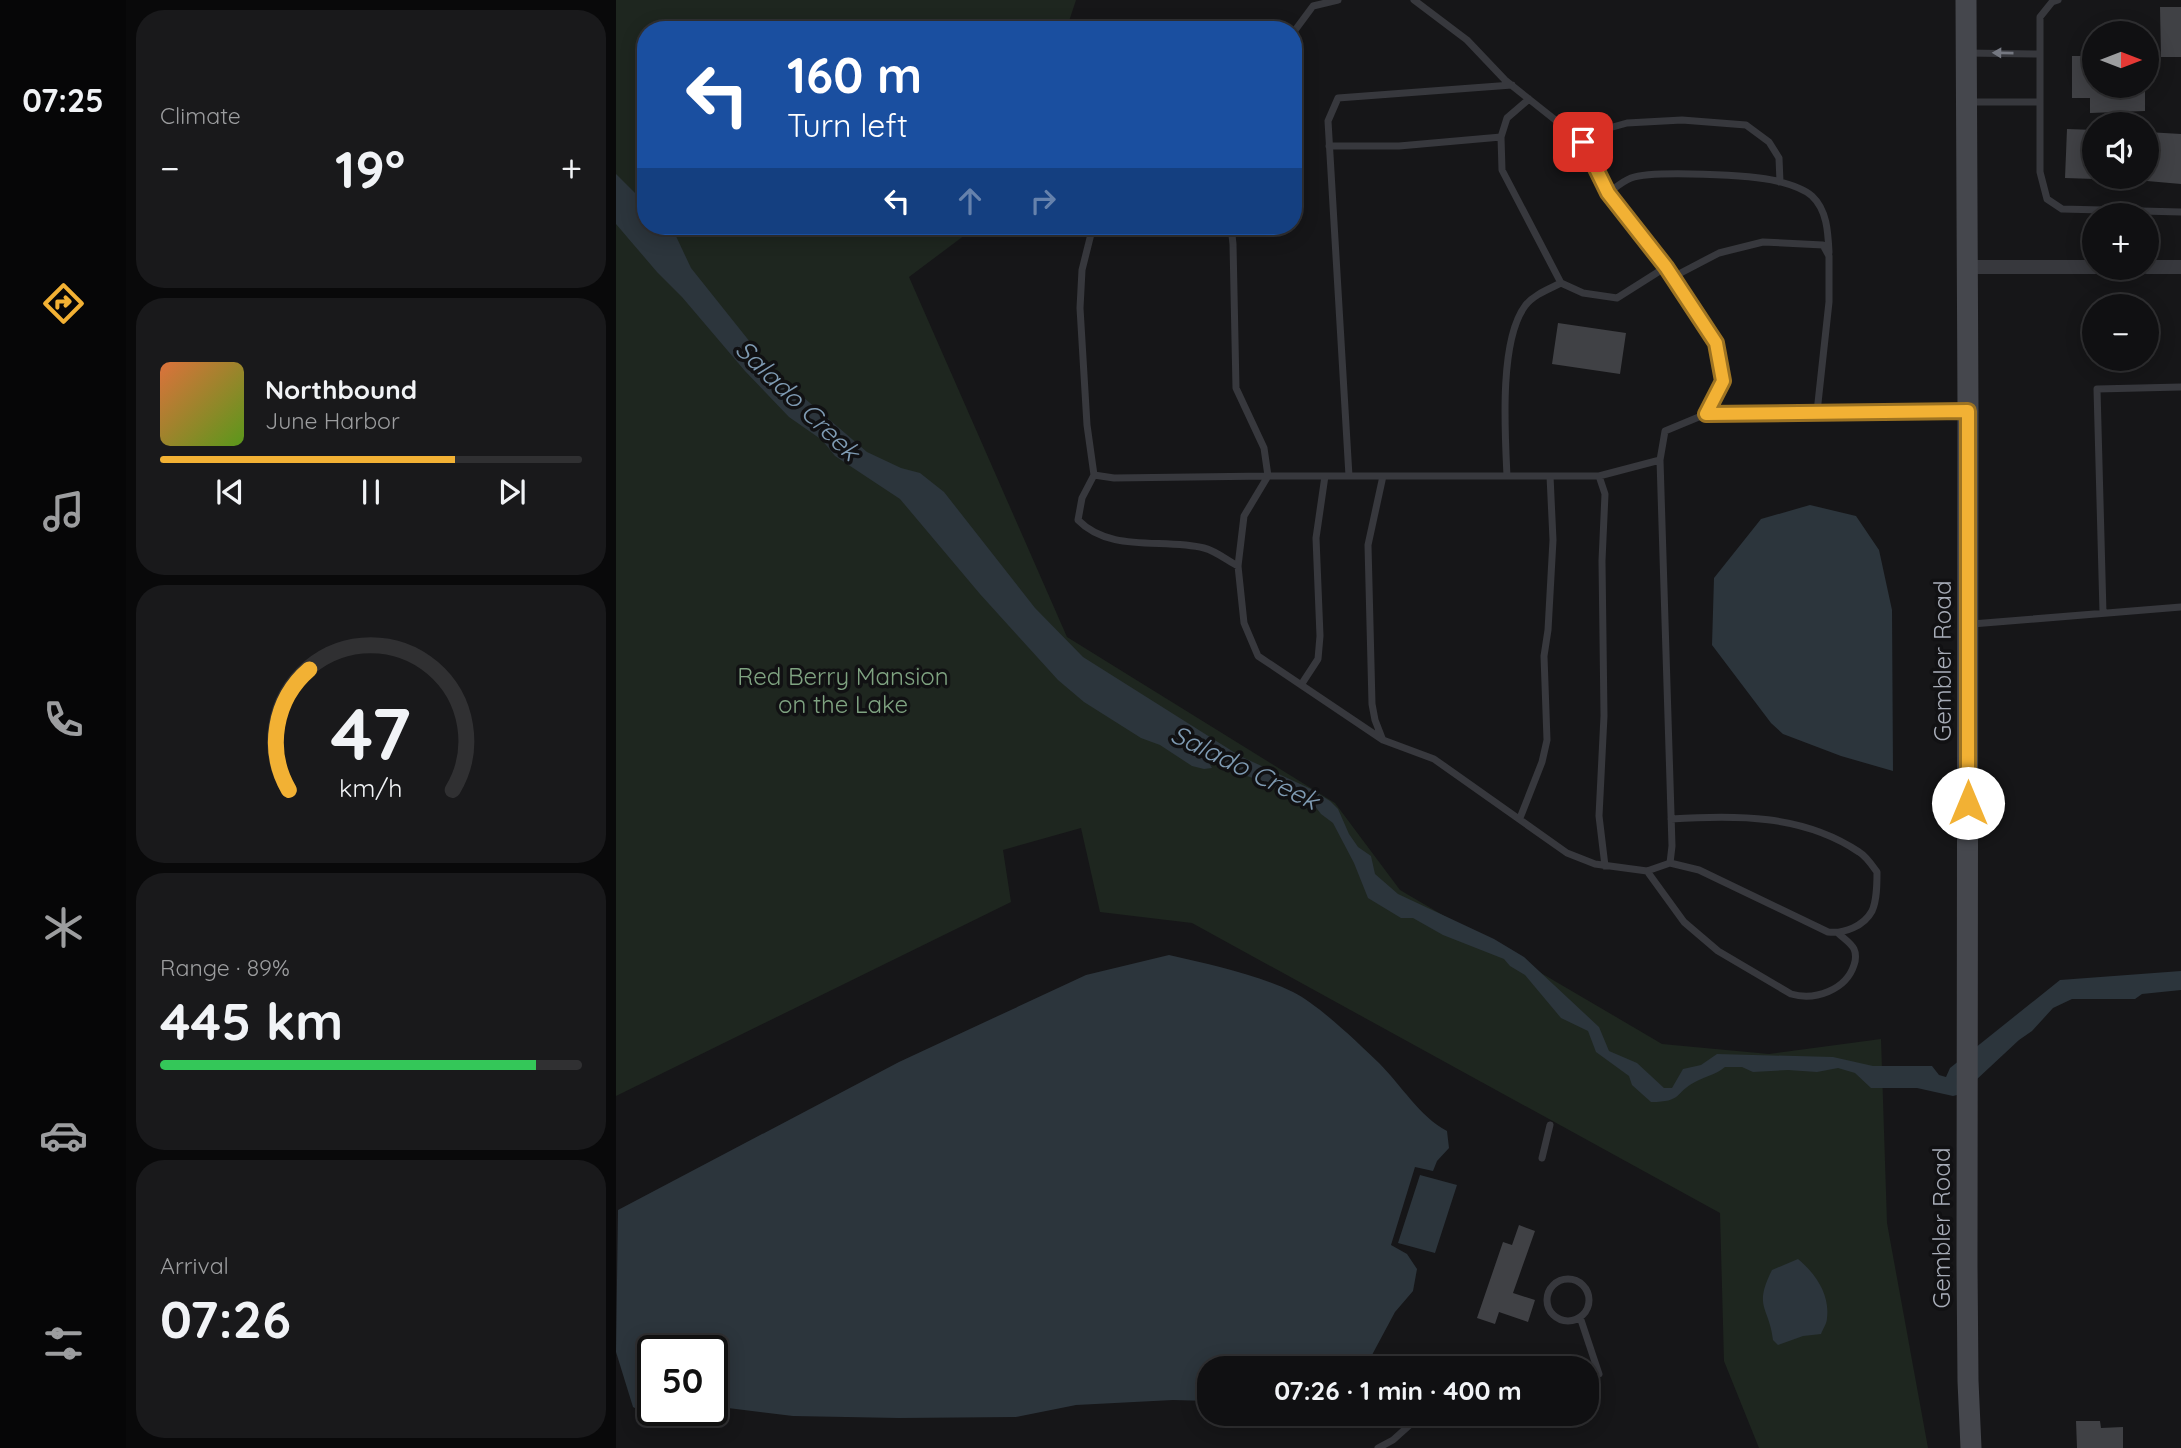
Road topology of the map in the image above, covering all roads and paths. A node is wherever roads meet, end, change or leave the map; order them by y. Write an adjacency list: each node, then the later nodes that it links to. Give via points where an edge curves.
1 (1338, 0): 5 (lane, via 1313,6)
2 (1414, 0): 8 (lane, via 1466,40)
3 (1966, 0): 6 (main road, Gembler Road)
4 (2058, 0): 7 (lane, via 2040,17)
5 (1302, 21)
6 (1966, 53): 7 (lane, one-way to 6); 10 (main road, Gembler Road)
7 (2040, 54): 11 (lane)
8 (1511, 85): 9 (lane); 14 (lane, via 1338,98 1328,121)
9 (1529, 99): 12 (lane, via 1507,118); 13 (lane)
10 (1966, 102): 11 (lane); 22 (main road, Gembler Road)
11 (2040, 102): 17 (lane, via 2040,172 2047,199 2062,209)
12 (1502, 137): 14 (lane, via 1399,146); 27 (lane, via 1502,170)
13 (1583, 142): 15 (lane, via 1627,123 1682,120 1746,125 1769,142 1779,158); 16 (lane)
14 (1329, 146): 36 (lane)
15 (1780, 182): 16 (lane, via 1647,175 1630,178); 20 (lane, via 1809,194 1818,203 1828,230)
16 (1608, 193): 21 (lane)
17 (2181, 212)
18 (1091, 235): 33 (lane, via 1082,270 1080,308)
19 (1232, 235): 34 (lane, via 1236,387 1264,448)
20 (1829, 256): 26 (lane, via 1823,245 1763,242 1719,253); 30 (lane, via 1829,302)
21 (1666, 267): 26 (lane); 27 (lane, via 1617,298 1583,293)
22 (1966, 267): 23 (street); 29 (main road, Gembler Road)
23 (2082, 267)
24 (2159, 267): 25 (street)
25 (2181, 267)
26 (1673, 276): 31 (lane, via 1716,343 1723,381)
27 (1561, 283): 38 (lane, via 1526,304 1518,319 1508,356)
28 (2181, 387): 43 (lane, via 2097,389)
29 (1968, 411): 30 (lane); 44 (main road, Gembler Road)
30 (1817, 412): 31 (lane)
31 (1706, 414): 32 (lane, via 1665,431)
32 (1660, 460): 40 (lane); 48 (lane)
33 (1094, 475): 34 (lane); 41 (lane, via 1082,498 1078,520 1085,527 1109,539 1206,548)
34 (1268, 476): 35 (lane); 41 (lane, via 1244,516)
35 (1325, 476): 36 (lane); 45 (lane, via 1316,538 1318,659)
36 (1349, 476): 37 (lane)
37 (1383, 476): 38 (lane); 46 (lane, via 1368,545 1372,704)
38 (1507, 476): 39 (lane)
39 (1550, 476): 40 (lane); 47 (lane, via 1553,540 1544,656 1547,740)
40 (1599, 476): 50 (lane, via 1605,494 1599,816)
41 (1238, 566): 45 (lane, via 1244,623 1258,656)
42 (2181, 607): 43 (lane)
43 (2103, 613): 44 (lane)
44 (1968, 624): 59 (main road, Gembler Road)
45 (1301, 685): 46 (lane)
46 (1383, 740): 47 (lane, via 1434,759)
47 (1520, 818): 50 (lane, via 1567,853)
48 (1671, 820): 49 (lane); 52 (lane, via 1718,816 1810,827 1861,853 1877,872 1872,912 1858,925)
49 (1670, 863): 51 (lane); 52 (lane, via 1699,870)
50 (1605, 866): 51 (lane)
51 (1647, 871): 52 (lane, via 1684,922 1718,951 1803,998 1824,994 1850,975 1856,961 1854,950)
52 (1838, 933)
53 (1550, 1125): 54 (lane)
54 (1542, 1158)
55 (1580, 1318): 55 (lane, via 1589,1300 1585,1287 1573,1280 1559,1282 1549,1292 1551,1311 1568,1321); 56 (lane)
56 (1593, 1356)
57 (1409, 1426): 58 (lane)
58 (1378, 1448)
59 (1971, 1448)

